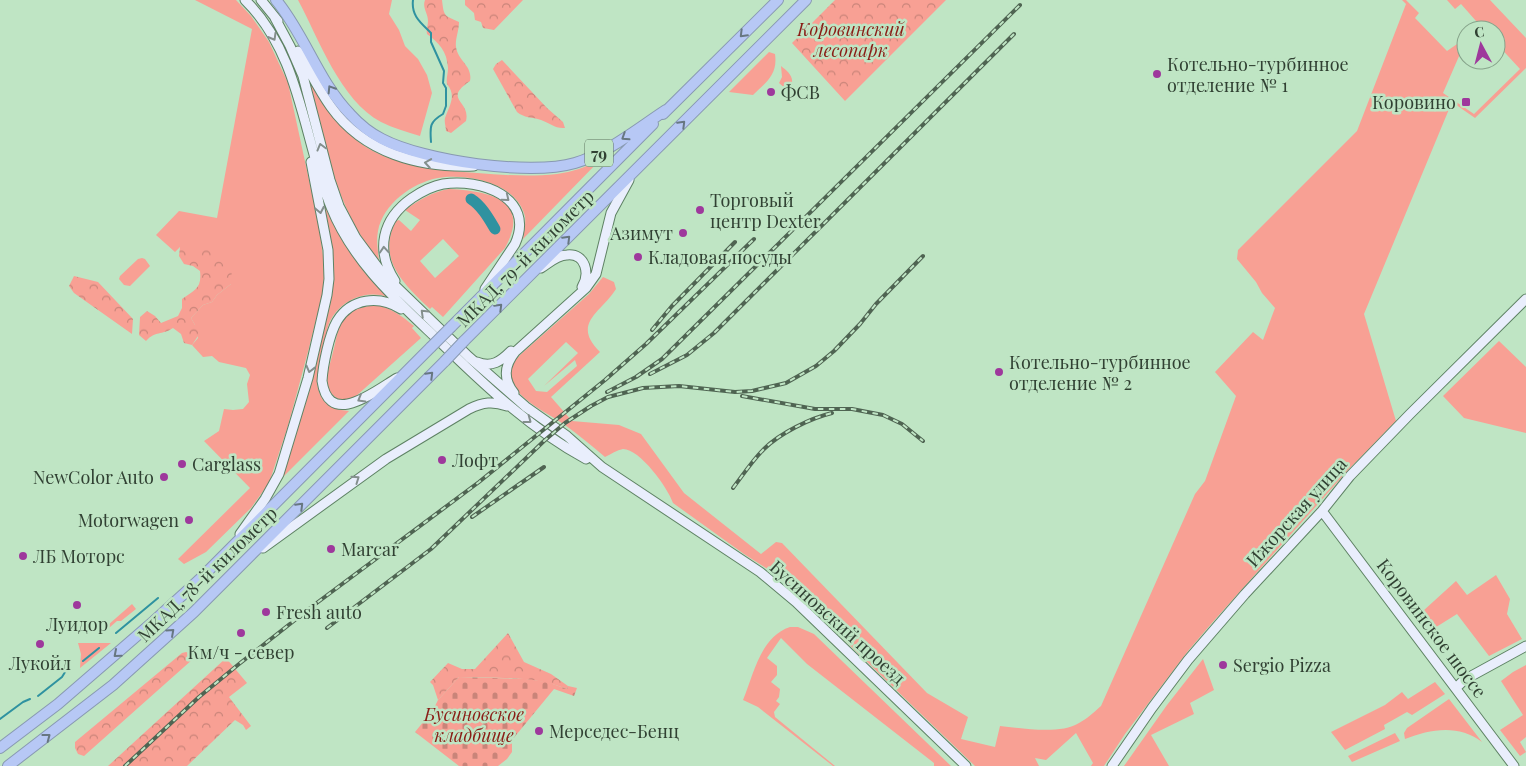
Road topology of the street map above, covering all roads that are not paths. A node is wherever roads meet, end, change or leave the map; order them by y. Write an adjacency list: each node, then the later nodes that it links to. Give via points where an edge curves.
1 (245, 0): 8 (main road, one-way to 8, via 263,21 283,55)
2 (261, 0): 6 (main road)
3 (276, 0): 9 (highway, one-way to 3, via 424,154 397,146 368,131 339,102)
4 (778, 0): 7 (highway, МКАД, 79-й километр, one-way to 7)
5 (806, 0): 10 (highway, МКАД, 79-й километр, one-way to 5)
6 (275, 18): 9 (main road, one-way to 6, via 461,167 412,161 394,156 366,141 331,108); 12 (main road, one-way to 6, via 366,254 339,206 303,76)
7 (666, 110): 9 (highway, 79, one-way to 9, via 605,150 576,163 543,168); 14 (highway, МКАД, 79-й километр)
8 (306, 127): 15 (main road, via 325,193 339,225 365,266); 23 (main road, one-way to 23, via 328,250 327,295 308,378 279,474)
9 (494, 166)
10 (634, 172): 11 (highway, МКАД, 79-й километр, one-way to 10); 19 (main road, via 611,213 596,274 586,288 509,360 506,369 508,384)
11 (533, 274): 16 (main road, via 568,254 580,259 587,275 581,288 501,361 486,365); 18 (highway, МКАД, 79-й километр, one-way to 11, bridge)
12 (404, 293): 14 (main road, one-way to 14, via 384,257 388,225 404,204 425,191 442,184 463,184 492,190 506,197 515,207 520,221 515,244); 16 (main road, one-way to 12)
13 (1526, 299): 22 (main road, Ижорская улица, via 1350,476)
14 (476, 301): 17 (highway, МКАД, 79-й километр, bridge)
15 (419, 322): 17 (main road, one-way to 15, via 360,401 342,406 330,400 322,381 336,322 352,306 372,299 382,300); 20 (main road)
16 (470, 357): 19 (main road)
17 (404, 374): 23 (highway, МКАД, 78-й километр)
18 (415, 390): 24 (highway, МКАД, 78-й километр, one-way to 18)
19 (526, 406): 21 (main road)
20 (513, 408): 21 (main road, one-way to 21, via 563,446); 24 (main road, one-way to 20, via 386,459 470,409 492,402)
21 (602, 467): 29 (main road, Бусиновский проезд, via 767,578 838,641)
22 (1322, 511): 26 (main road, Коровинское шоссе); 30 (main road, Ижорская улица, via 1188,660)
23 (230, 550): 27 (highway, МКАД, 78-й километр, one-way to 27, via 104,666)
24 (246, 560): 28 (highway, МКАД, 78-й километр, one-way to 24, via 113,685)
25 (1526, 646): 26 (main road, via 1464,680)
26 (1456, 688): 31 (main road, Коровинское шоссе)
27 (0, 748)
28 (8, 766)
29 (966, 766)
30 (1112, 766)
31 (1514, 766)

